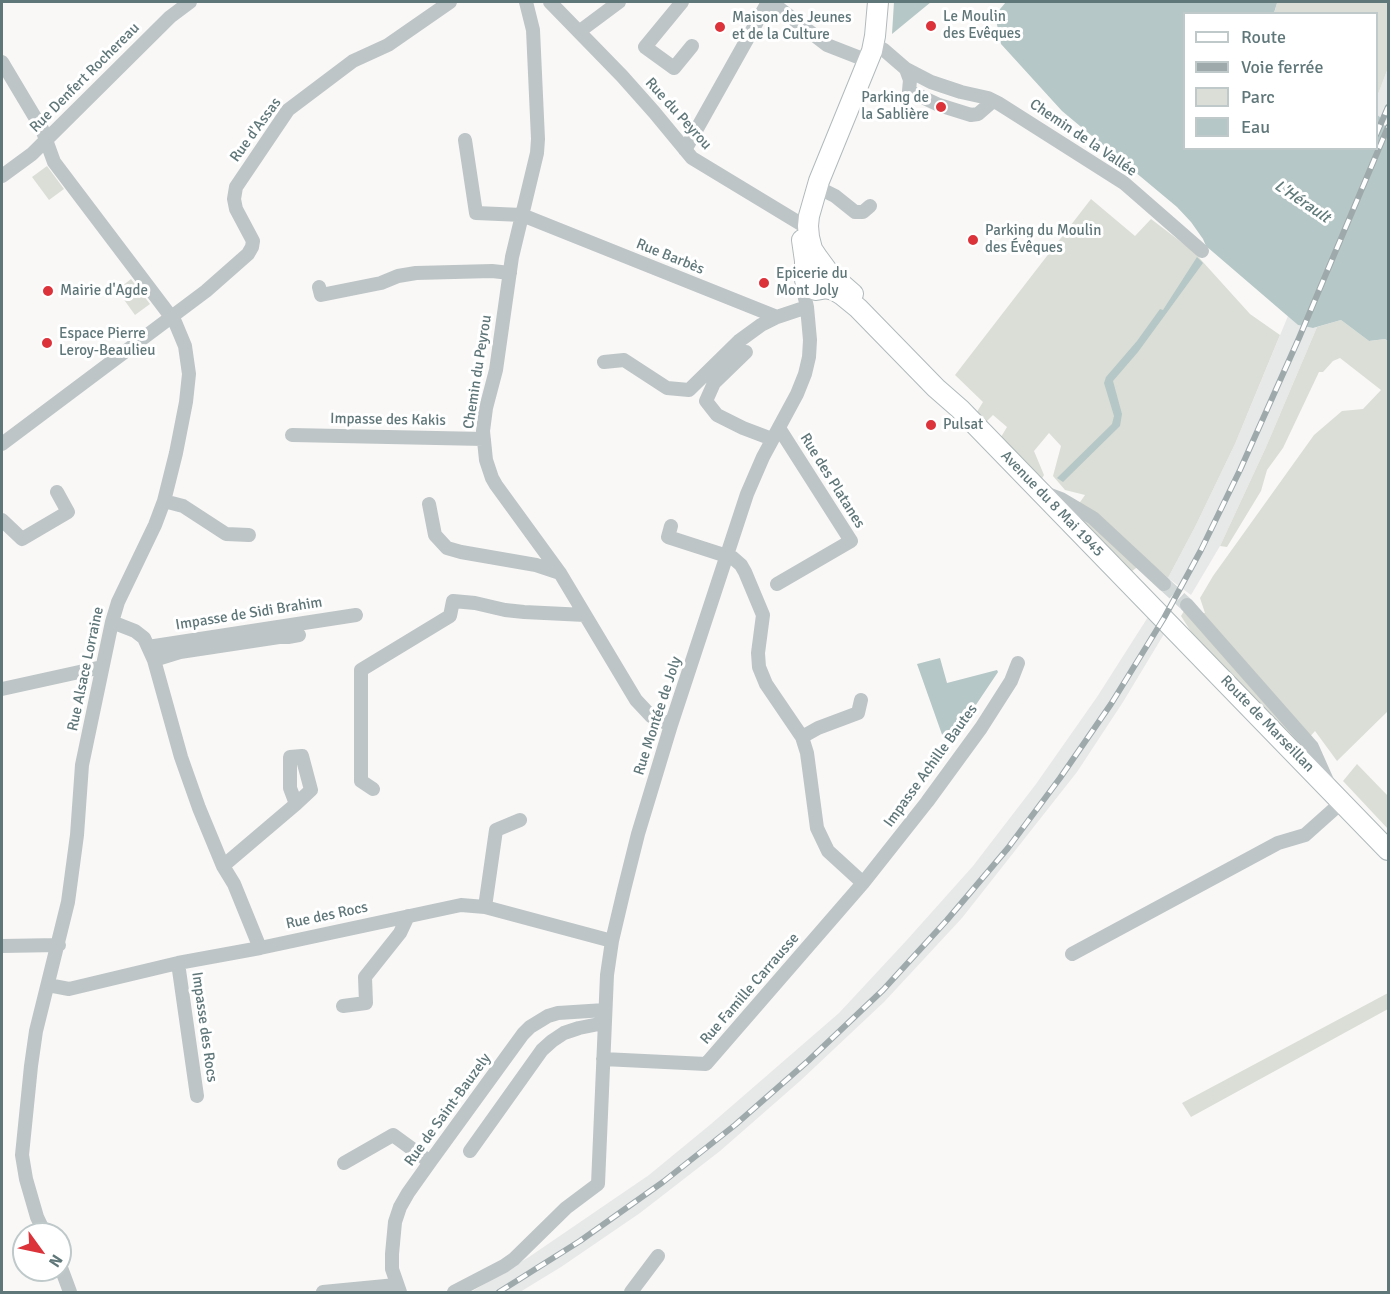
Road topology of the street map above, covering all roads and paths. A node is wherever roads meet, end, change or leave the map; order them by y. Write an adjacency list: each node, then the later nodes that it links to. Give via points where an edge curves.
1 (190, 2): 15 (street, Rue Denfert Rochereau, via 170,17)
2 (450, 2): 28 (street, Rue d'Assas, via 388,45 353,61 288,110 236,187 236,209 247,226 252,247 206,291)
3 (526, 2): 21 (street, Chemin du Peyrou, via 533,30 538,139)
4 (550, 2): 9 (street, Rue du Peyrou)
5 (619, 2): 9 (street)
6 (682, 2): 10 (street, via 645,47 674,68)
7 (770, 2): 11 (street, Chemin de la Vallée, via 827,45); 17 (street)
8 (878, 2): 11 (main road)
9 (580, 32): 17 (street, Rue du Peyrou)
10 (692, 46)
11 (871, 52): 13 (street, Chemin de la Vallée, via 884,50); 19 (main road)
12 (2, 62): 15 (street, Rue Alsace Lorraine)
13 (906, 69): 14 (street, Chemin de la Vallée, via 946,87); 14 (street, Chemin de la Vallée, via 909,91 939,105 971,115 993,101)
14 (998, 102): 23 (street, Chemin de la Vallée, via 1124,183)
15 (46, 140): 18 (street, Rue Denfert Rochereau); 28 (street, Rue Alsace Lorraine, via 54,162)
16 (465, 140): 21 (street, Rue Barbès, via 476,213)
17 (685, 150): 22 (street, Rue du Peyrou)
18 (2, 176)
19 (818, 184): 20 (street, via 855,212); 22 (main road, via 807,202); 25 (main road, via 809,216 809,237)
20 (870, 206)
21 (522, 215): 24 (street, Chemin du Peyrou); 29 (street, Rue Barbès)
22 (801, 224): 25 (main road, via 806,261)
23 (1202, 251)
24 (510, 273): 26 (street, via 416,273 321,295); 34 (street, Chemin du Peyrou)
25 (818, 279): 27 (street, Rue Montée de Joly, via 804,294); 36 (main road, Avenue du 8 Mai 1945, via 858,308)
26 (320, 287)
27 (807, 307): 29 (street); 32 (street, Rue Montée de Joly, via 810,340 805,374)
28 (171, 317): 35 (street); 38 (street, Rue Alsace Lorraine, via 185,346 189,374)
29 (777, 317): 31 (street, via 740,341 689,390 667,388 624,360)
30 (746, 352): 32 (street, via 714,383 706,401 717,415 743,428)
31 (604, 362)
32 (776, 433): 43 (street, Rue Montée de Joly, via 754,475); 45 (street, Rue des Platanes, via 851,541)
33 (292, 435): 34 (street, Impasse des Kakis)
34 (484, 439): 44 (street, Chemin du Peyrou, via 492,478)
35 (2, 444)
36 (1039, 490): 46 (street, via 1093,518); 47 (main road, Avenue du 8 Mai 1945)
37 (57, 492): 40 (street, via 68,512 22,539)
38 (164, 501): 42 (street, via 183,506 226,534); 51 (street, Rue Alsace Lorraine, via 117,602)
39 (429, 504): 44 (street, via 435,535 447,548)
40 (2, 520)
41 (672, 526): 43 (street, via 668,537)
42 (249, 535)
43 (728, 556): 58 (street, Rue Montée de Joly); 59 (street, via 738,561 745,572 763,615 759,667)
44 (560, 573): 50 (street, Chemin du Peyrou)
45 (777, 584)
46 (1164, 584)
47 (1145, 599): 61 (main road, Route de Marseillan)
48 (1187, 605): 61 (street, via 1312,747)
49 (356, 615): 53 (street, Impasse de Sidi Brahim)
50 (585, 615): 58 (street, Chemin du Peyrou, via 636,700 651,716); 60 (street, via 505,610 453,601 450,616 361,670 361,781)
51 (112, 622): 53 (street, via 144,638); 55 (street, Rue Alsace Lorraine)
52 (299, 635): 53 (street)
53 (151, 653): 65 (street, via 181,757)
54 (1018, 663): 66 (street, Impasse Achille Bautes, via 981,728)
55 (102, 667): 56 (street); 70 (street, Rue Alsace Lorraine, via 82,765 77,835)
56 (2, 689)
57 (861, 699): 59 (street, via 858,713)
58 (671, 725): 69 (street, Rue Montée de Joly, via 638,834)
59 (802, 737): 66 (street, via 816,828 828,850)
60 (373, 789)
61 (1336, 795): 64 (main road, Route de Marseillan); 73 (street, via 1305,835 1278,843)
62 (296, 804): 65 (street)
63 (520, 820): 67 (street, via 496,830)
64 (1389, 850)
65 (223, 866): 72 (street)
66 (862, 884): 78 (street, Rue Famille Carrausse, via 706,1064)
67 (485, 907): 68 (street, Rue des Rocs, via 461,905); 69 (street, Rue des Rocs)
68 (408, 916): 72 (street, Rue des Rocs); 76 (street, via 400,933 365,976 366,1003)
69 (612, 941): 77 (street, Rue Montée de Joly)
70 (59, 945): 71 (street); 75 (street, Rue Alsace Lorraine)
71 (2, 946)
72 (260, 948): 74 (street, Rue des Rocs)
73 (1072, 954)
74 (178, 963): 75 (street, Rue des Rocs, via 69,989); 79 (street, Impasse des Rocs)
75 (48, 985): 83 (street, Rue Alsace Lorraine, via 30,1066 22,1155)
76 (343, 1006)
77 (604, 1017): 78 (street, Rue Montée de Joly); 80 (street, via 564,1033 542,1050); 81 (street, Rue de Saint-Bauzely, via 558,1013 530,1027)
78 (603, 1059): 87 (street, Rue Montée de Joly, via 598,1184 566,1208 514,1259)
79 (197, 1096)
80 (470, 1151)
81 (430, 1162): 82 (street, via 393,1135); 85 (street, Rue de Saint-Bauzely, via 408,1193 395,1222 392,1269)
82 (344, 1163)
83 (39, 1222)
84 (658, 1256): 88 (street)
85 (398, 1289): 86 (street)
86 (323, 1293)
87 (454, 1293)
88 (631, 1293)

